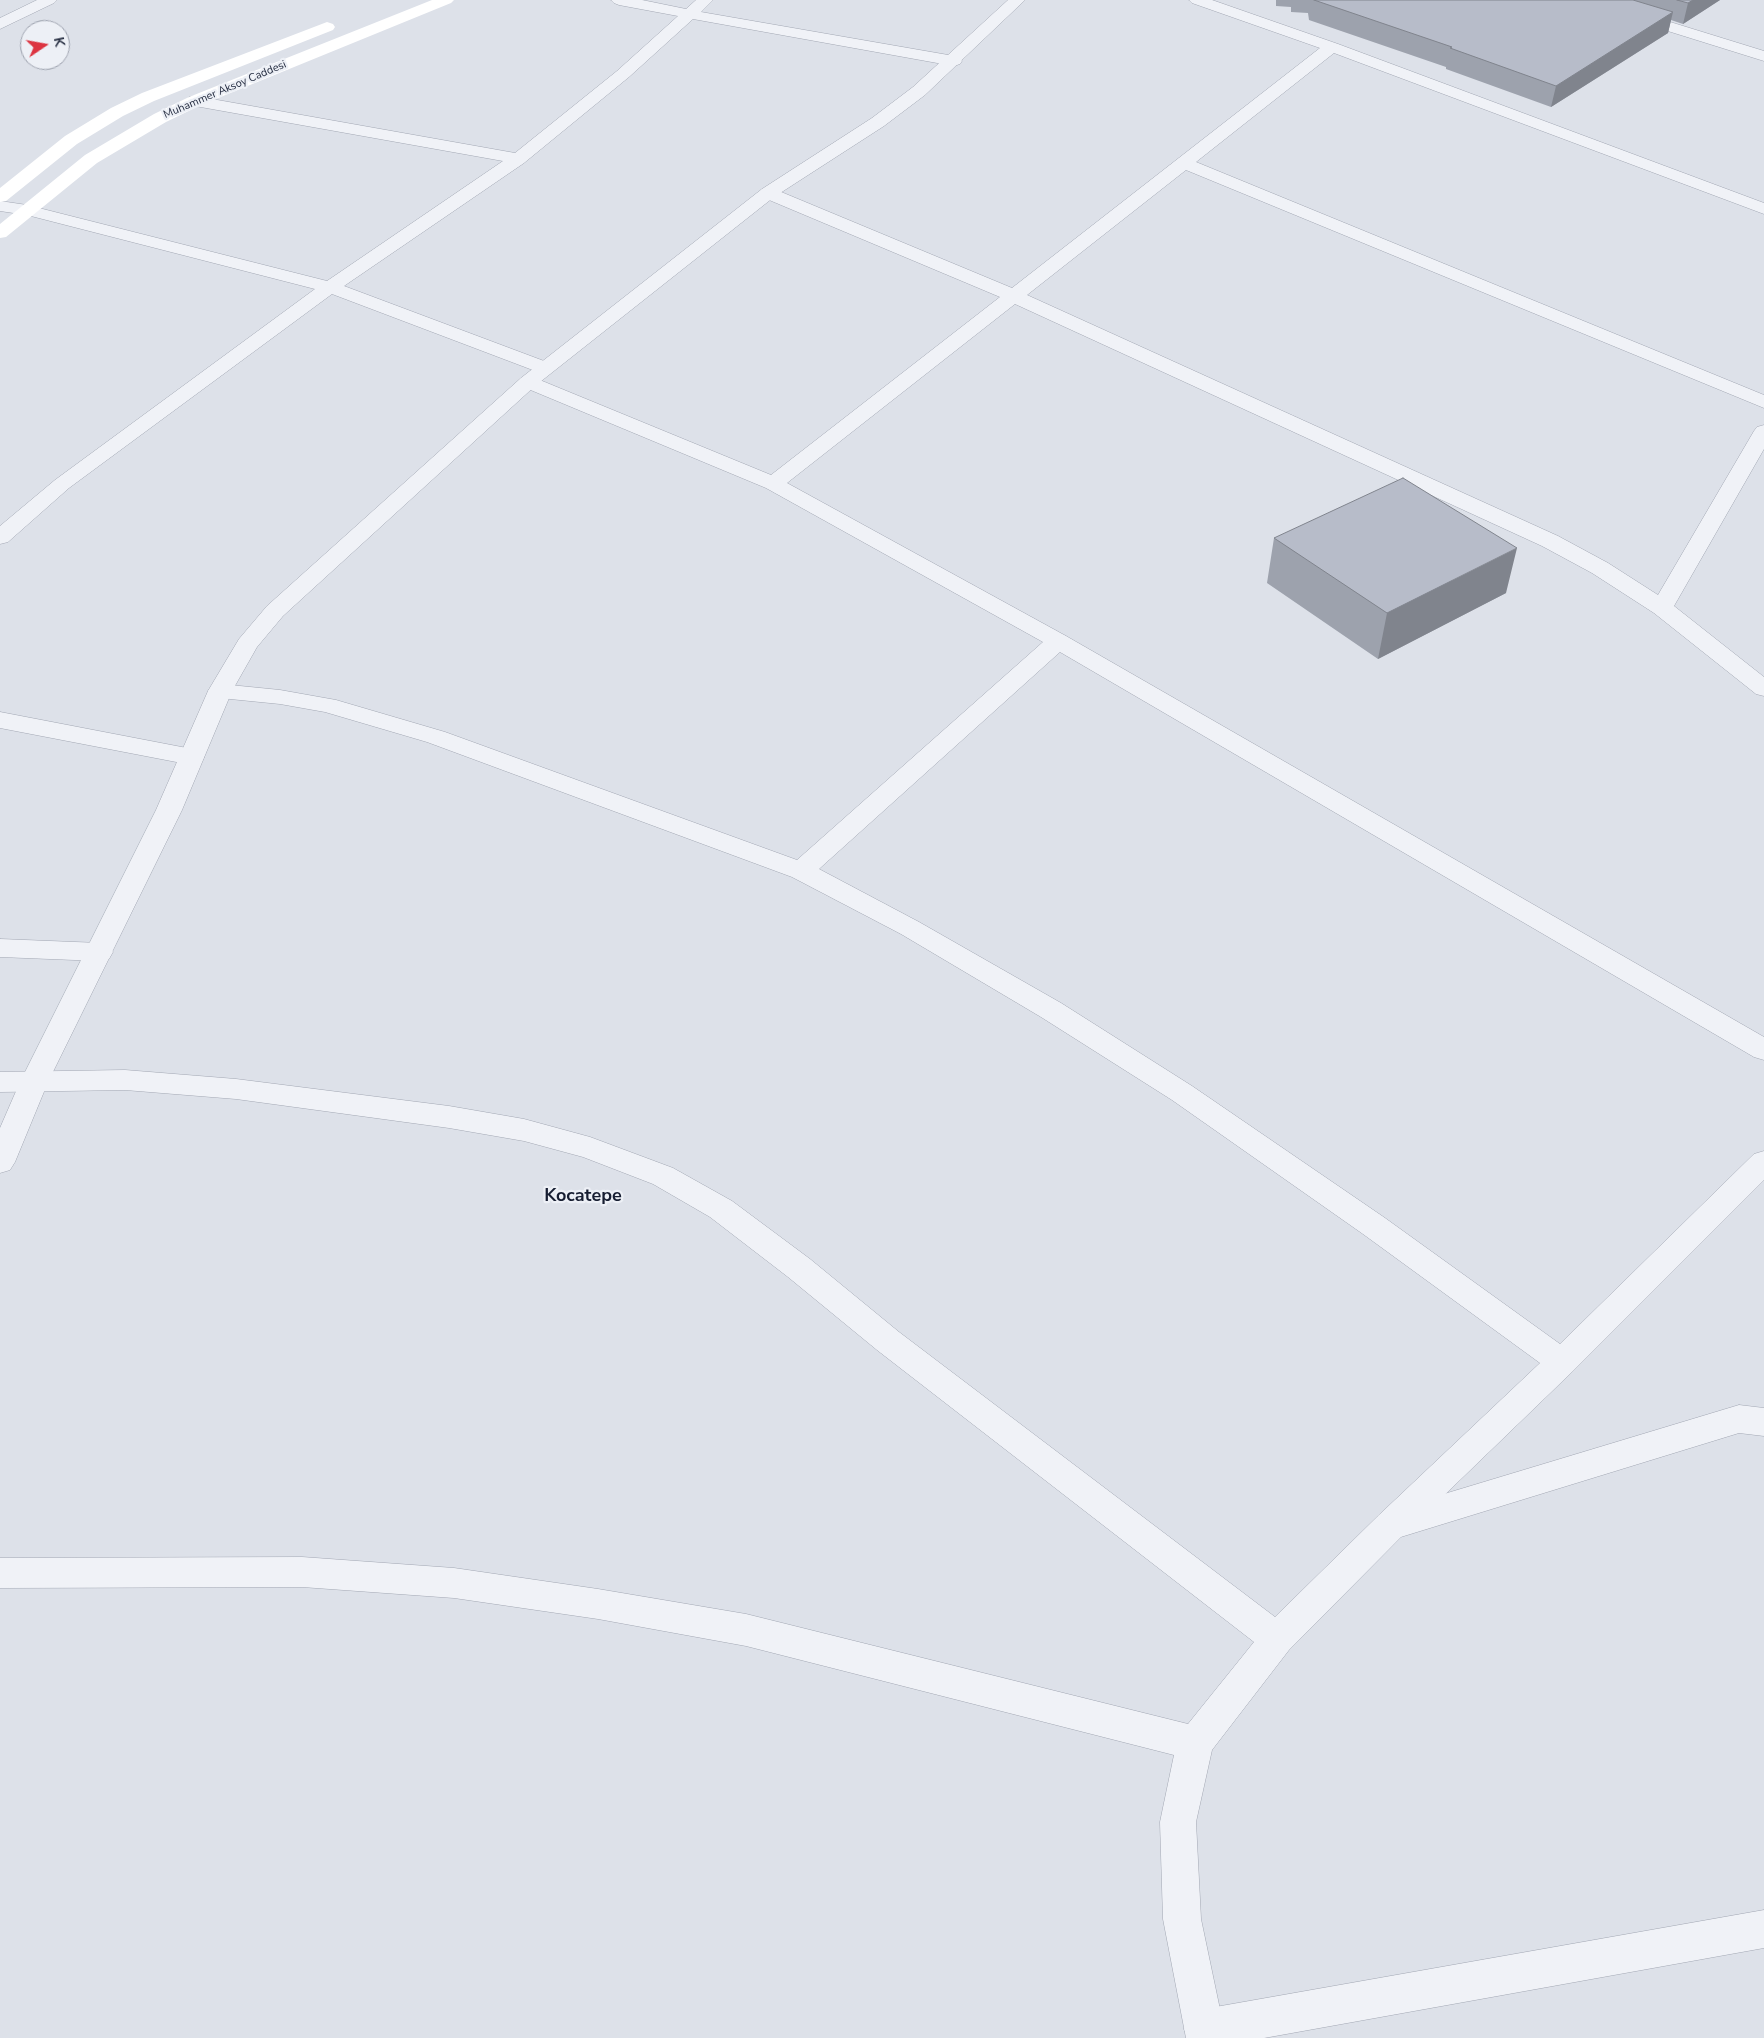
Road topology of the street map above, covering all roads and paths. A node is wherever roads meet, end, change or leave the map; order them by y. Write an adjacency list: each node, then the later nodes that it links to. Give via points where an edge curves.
1 (49, 0): 10 (street)
2 (446, 0): 14 (main road, Muhammer Aksoy Caddesi)
3 (619, 0): 8 (street)
4 (705, 0): 8 (street)
5 (1017, 0): 13 (street)
6 (1197, 0): 11 (street)
7 (1583, 0): 12 (street)
8 (689, 14): 13 (street); 15 (street, via 623,74)
9 (341, 22): 18 (main road, Muhammer Aksoy Caddesi, via 117,112 71,140)
10 (0, 24)
11 (1332, 47): 16 (street); 20 (street)
12 (1764, 56)
13 (954, 61): 17 (street, via 878,122)
14 (194, 101): 15 (street); 21 (main road, Muhammer Aksoy Caddesi, via 91,159)
15 (518, 159): 23 (street)
16 (1184, 163): 24 (street); 26 (street)
17 (768, 193): 24 (street); 25 (street)
18 (0, 197)
19 (0, 206): 21 (street)
20 (1764, 209)
21 (27, 210): 22 (main road, Muhammer Aksoy Caddesi); 23 (street)
22 (0, 233)
23 (330, 287): 25 (street); 29 (street, via 62,484)
24 (1014, 296): 28 (street); 30 (street, via 1550,541)
25 (536, 375): 28 (street); 33 (street, via 275,611 247,644)
26 (1764, 402)
27 (1764, 430): 30 (street)
28 (772, 484): 31 (street)
29 (0, 537)
30 (1662, 608): 32 (street)
31 (1058, 641): 36 (street); 39 (street)
32 (1764, 689)
33 (220, 691): 35 (street); 36 (street, via 328,706 436,737)
34 (0, 720): 35 (street)
35 (192, 757): 38 (street)
36 (801, 871): 44 (street, via 910,928 1051,1010 1182,1093)
37 (0, 948): 38 (street)
38 (100, 952): 41 (street)
39 (1764, 1050)
40 (0, 1082): 41 (street)
41 (34, 1082): 42 (street); 48 (street, via 125,1080 236,1089 449,1117 524,1130 663,1176 721,1209)
42 (0, 1162)
43 (1764, 1162): 44 (street)
44 (1562, 1362): 46 (street)
45 (1764, 1422): 46 (street, via 1739,1419)
46 (1391, 1525): 48 (street)
47 (0, 1572): 49 (street, via 302,1572 454,1584 598,1604 746,1630)
48 (1277, 1639): 49 (street)
49 (1195, 1743): 51 (street, via 1178,1822 1182,1919)
50 (1764, 1929): 51 (street)
51 (1205, 2033)

